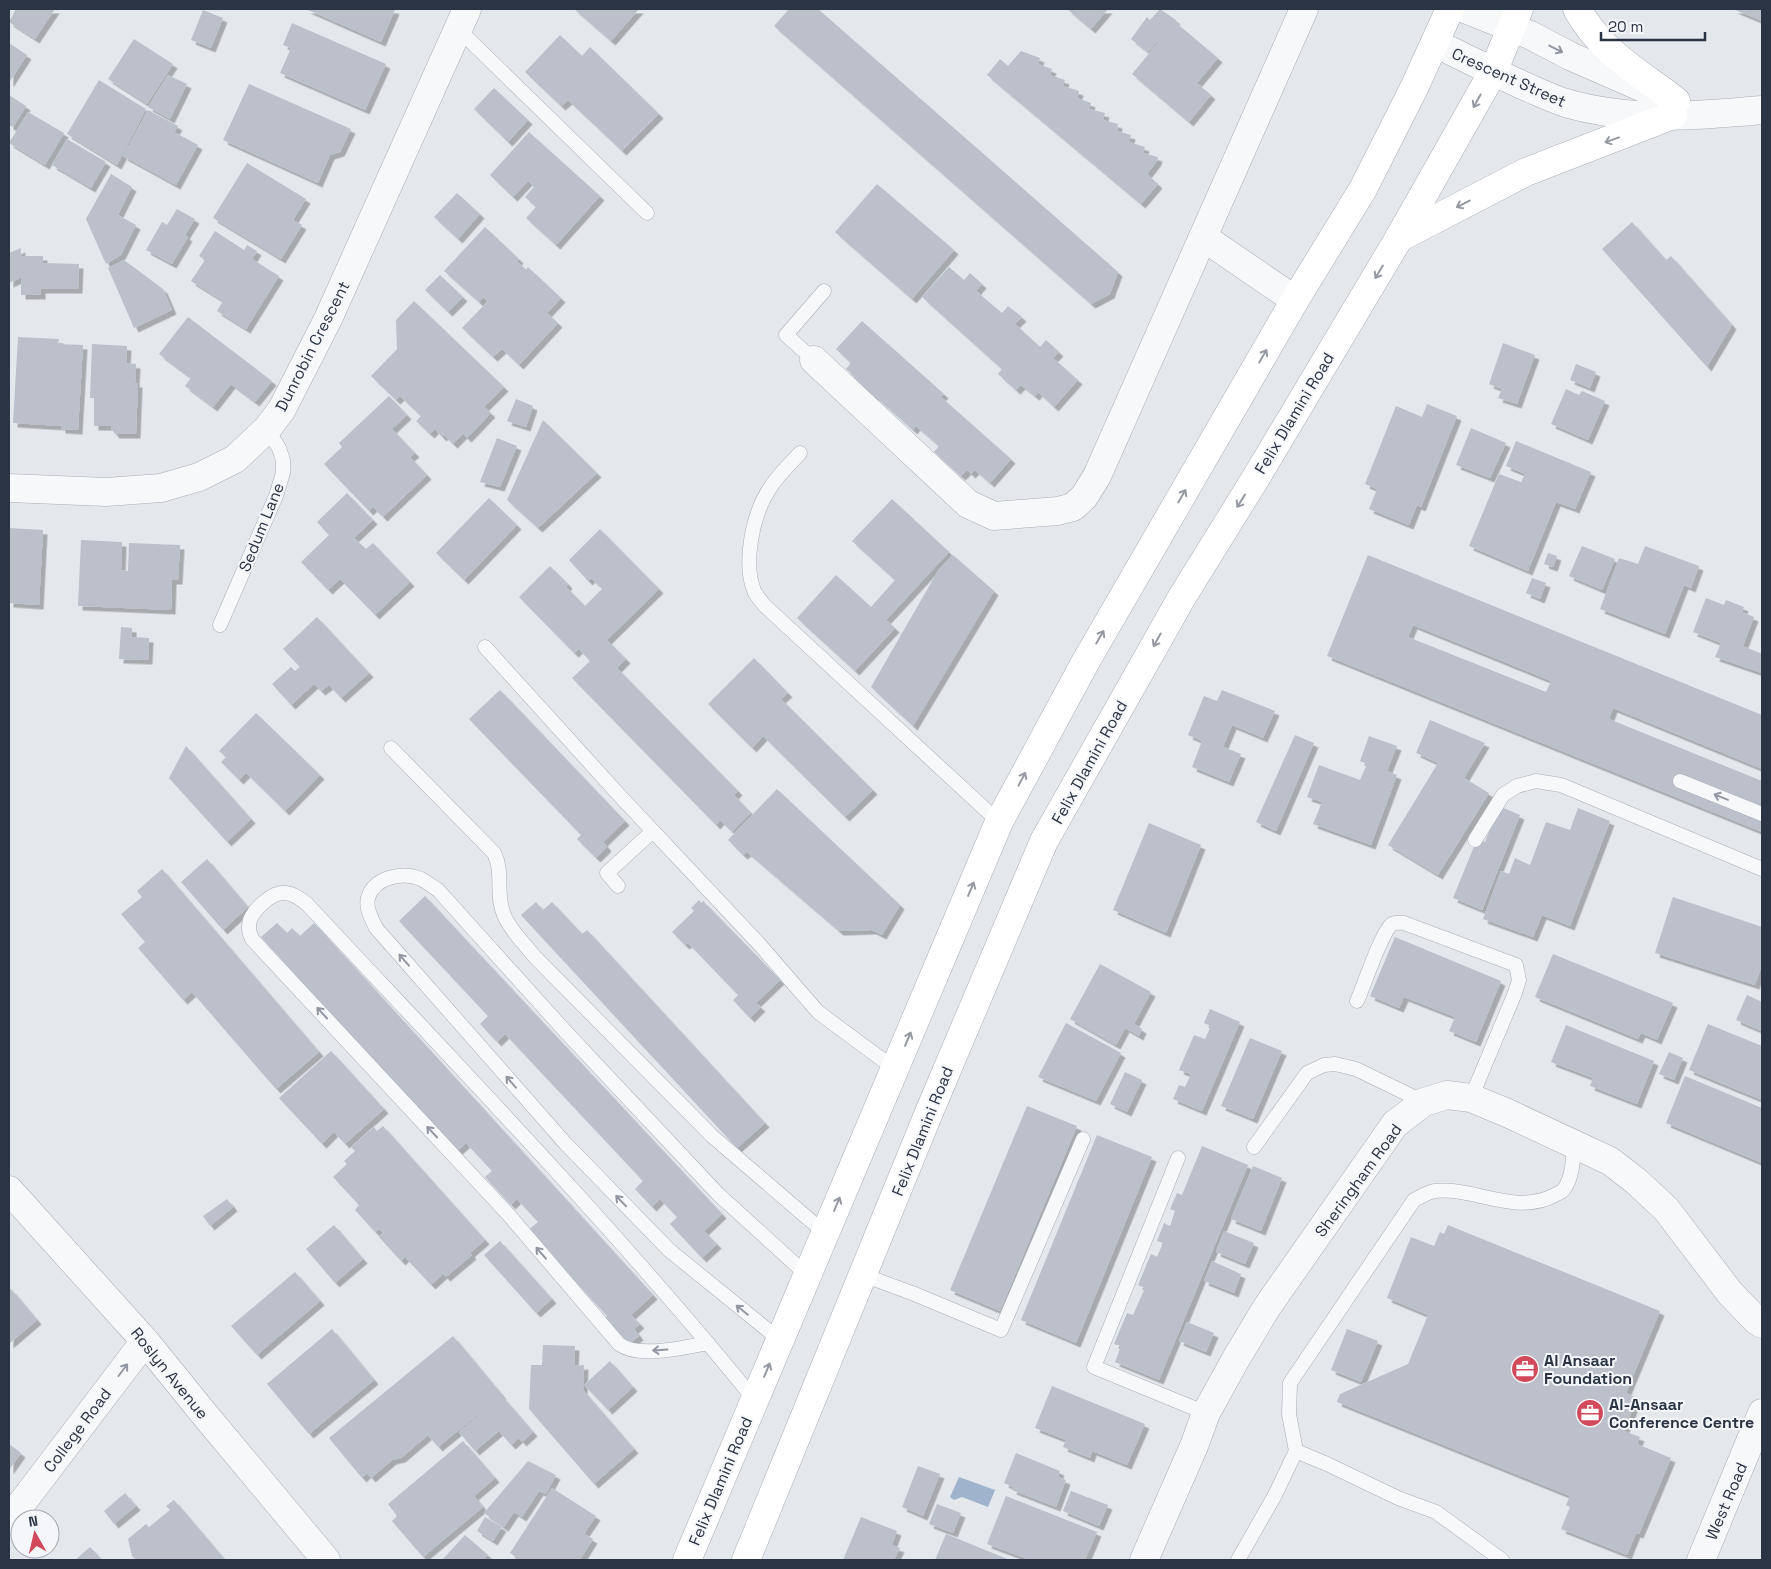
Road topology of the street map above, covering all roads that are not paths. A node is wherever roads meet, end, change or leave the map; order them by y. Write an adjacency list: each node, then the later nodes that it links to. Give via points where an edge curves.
1 (1304, 9): 12 (street)
2 (1450, 9): 7 (main road, Felix Dlamini Road)
3 (1465, 9): 5 (street, Crescent Street)
4 (1578, 9): 9 (main road, via 1587,27 1614,56)
5 (1516, 18): 8 (main road, Felix Dlamini Road); 9 (street, Crescent Street, one-way to 9)
6 (462, 19): 11 (lane); 17 (street, Dunrobin Crescent, via 328,319 282,409)
7 (1435, 43): 8 (street, Crescent Street); 15 (main road, Felix Dlamini Road, via 1363,189)
8 (1493, 72): 9 (street, Crescent Street, via 1565,103 1614,113 1634,115); 13 (main road, Felix Dlamini Road, one-way to 13)
9 (1674, 108): 10 (street, Crescent Street, via 1734,112); 13 (main road, one-way to 13, via 1526,172)
10 (1762, 110)
11 (647, 213)
12 (1203, 237): 15 (street); 16 (street, via 1098,476 1084,497 1072,507 994,516 968,504)
13 (1399, 238): 41 (main road, Felix Dlamini Road, one-way to 41, via 1182,597 1044,841)
14 (824, 291): 16 (lane, via 786,335)
15 (1296, 300): 25 (main road, Felix Dlamini Road, one-way to 15, via 1086,661)
16 (814, 360)
17 (267, 429): 19 (street, Dunrobin Crescent, via 235,459 199,477 161,488 106,492); 20 (lane, Sedum Lane, via 279,448 283,460 282,473 276,496)
18 (800, 453): 25 (lane, via 770,487 761,503 749,562 755,592 771,612)
19 (9, 488)
20 (220, 625)
21 (485, 647): 26 (lane)
22 (391, 748): 39 (lane, via 494,853 499,862 503,914 534,956 712,1136)
23 (1680, 781): 24 (lane, one-way to 23)
24 (1762, 814)
25 (1000, 822): 31 (main road, Felix Dlamini Road, one-way to 25)
26 (653, 830): 29 (lane, via 608,874); 31 (lane, via 818,1012)
27 (1476, 840): 28 (lane, via 1502,795 1517,786 1536,781 1561,785)
28 (1762, 869)
29 (618, 886)
30 (1357, 1001): 32 (lane, via 1380,944 1393,924 1412,926 1516,965 1519,980 1515,993)
31 (894, 1069): 39 (main road, Felix Dlamini Road, one-way to 31)
32 (1471, 1098): 33 (street, Sheringham Road, via 1447,1096); 35 (street, Sheringham Road)
33 (1424, 1102): 36 (lane, via 1356,1069 1324,1065 1308,1073); 47 (street, Sheringham Road, via 1395,1124 1267,1307)
34 (1083, 1139): 41 (lane, via 1001,1330)
35 (1574, 1144): 42 (street, Sheringham Road, via 1610,1161 1666,1209 1730,1293); 49 (lane, via 1570,1178 1564,1190 1547,1199 1522,1204 1450,1191 1432,1191 1414,1200 1290,1383 1289,1414)
36 (1254, 1147)
37 (1178, 1158): 47 (lane, via 1094,1367)
38 (9, 1190): 43 (street, Roslyn Avenue)
39 (825, 1233): 40 (main road, Felix Dlamini Road)
40 (807, 1275): 44 (main road, Felix Dlamini Road); 44 (lane, one-way to 40, via 668,1250 559,1136 376,928 367,899 376,884 392,876 406,876 420,879 438,890 718,1194)
41 (863, 1275): 53 (main road, Felix Dlamini Road)
42 (1762, 1324)
43 (145, 1340): 50 (street, College Road, one-way to 43); 51 (street, Roslyn Avenue)
44 (780, 1340): 46 (main road, Felix Dlamini Road, one-way to 44)
45 (708, 1343): 45 (lane, one-way to 45, via 641,1351 619,1344 508,1214 252,939 249,934 250,918 269,897 286,892 307,904 614,1234); 46 (lane)
46 (754, 1400): 52 (main road, Felix Dlamini Road)
47 (1206, 1413): 54 (street, Sheringham Road)
48 (1762, 1414): 57 (street, West Road)
49 (1296, 1451): 55 (lane); 56 (lane, via 1436,1512)
50 (9, 1520)
51 (326, 1560)
52 (687, 1560)
53 (746, 1560)
54 (1144, 1560)
55 (1238, 1560)
56 (1502, 1560)
57 (1700, 1560)

